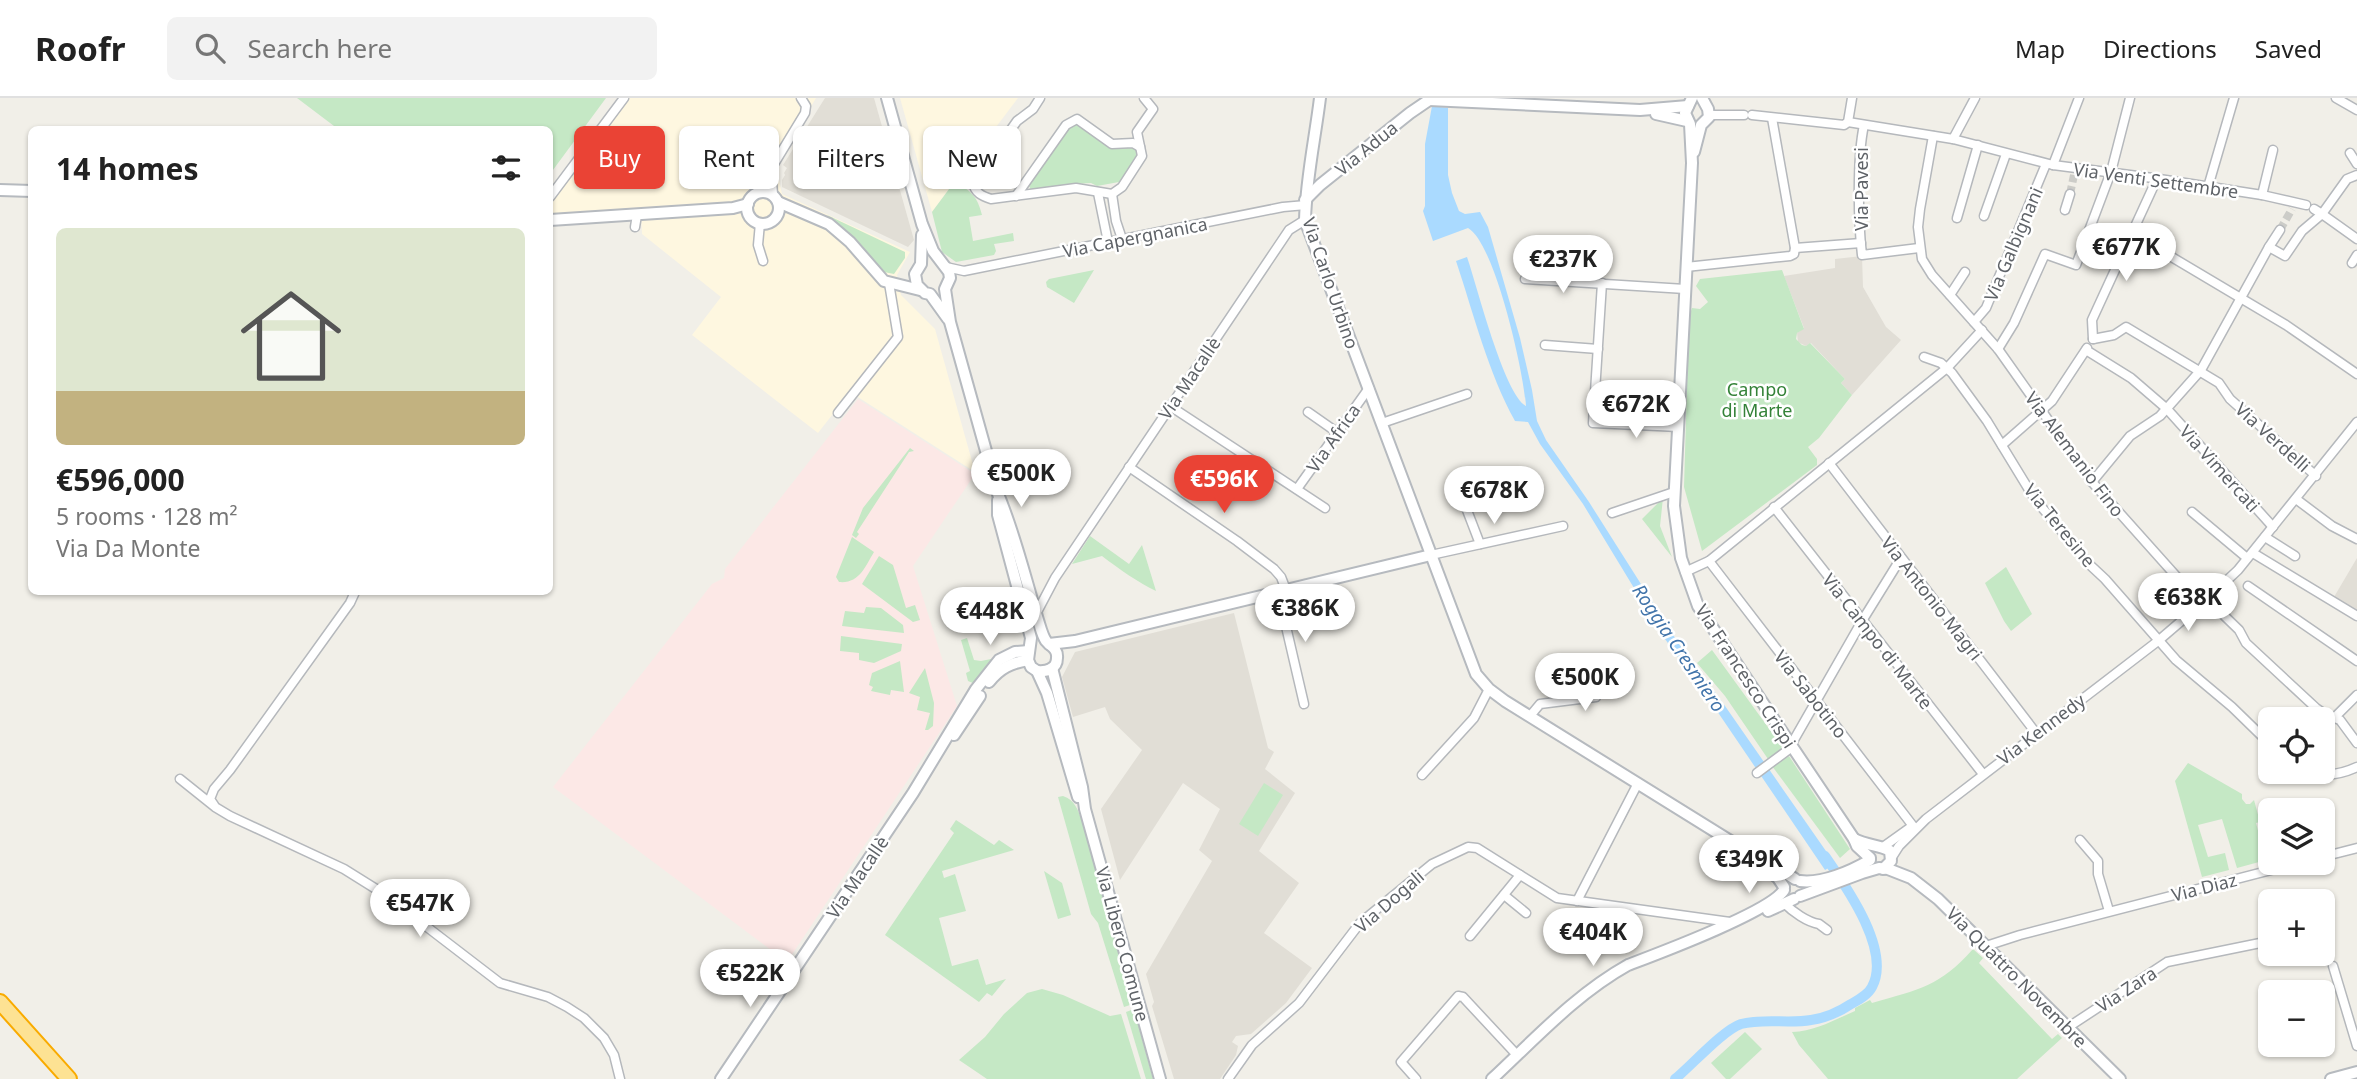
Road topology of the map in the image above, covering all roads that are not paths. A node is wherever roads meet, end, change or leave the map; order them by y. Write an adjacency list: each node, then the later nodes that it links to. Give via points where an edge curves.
1 (624, 98): 41 (street)
2 (801, 98): 47 (street, via 805,113 771,169)
3 (887, 98): 57 (street, Via Libero Comune)
4 (1040, 98): 45 (street, via 1017,121 972,183 974,190 991,199)
5 (1144, 98): 26 (street, via 1153,110 1137,132)
6 (1320, 98): 30 (street, Via Carlo Urbino)
7 (1416, 98): 19 (street)
8 (1852, 98): 21 (street)
9 (1975, 98): 24 (street)
10 (2079, 98): 32 (street, Via Galbignani)
11 (2130, 98): 33 (street)
12 (2234, 98): 37 (street)
13 (2336, 98): 17 (street)
14 (1428, 99): 15 (street); 19 (street, Via Adua)
15 (1516, 101): 16 (street)
16 (1552, 102): 18 (street)
17 (2357, 110)
18 (1696, 111): 20 (street, Via Venti Settembre); 71 (street, Via Francesco Crispi)
19 (1409, 113): 35 (street, Via Adua)
20 (1772, 118): 21 (street, Via Venti Settembre, via 1838,125); 66 (street)
21 (1849, 119): 22 (street, Via Venti Settembre)
22 (1864, 125): 23 (street, Via Venti Settembre); 64 (street, Via Pavesi)
23 (1933, 136): 24 (street, Via Venti Settembre); 67 (street, via 1920,209)
24 (1953, 139): 25 (street, Via Venti Settembre)
25 (1978, 145): 28 (street, Via Venti Settembre); 54 (street)
26 (1140, 147): 42 (street, via 1138,164); 45 (street, via 1112,144 1077,119 1066,125)
27 (2273, 150): 44 (street)
28 (2006, 153): 32 (street, Via Venti Settembre); 52 (street)
29 (2350, 153): 31 (street)
30 (1311, 161): 35 (street, via 1321,176); 46 (street, Via Carlo Urbino)
31 (2357, 164)
32 (2050, 165): 33 (street, Via Venti Settembre, via 2076,172); 83 (street, Via Galbignani, via 1986,308)
33 (2111, 172): 36 (street, Via Venti Settembre); 88 (street, via 2076,265 2045,254)
34 (2357, 175): 50 (street)
35 (1330, 177): 46 (street, Via Adua)
36 (2153, 178): 37 (street, Via Venti Settembre); 60 (street, via 2155,183)
37 (2208, 187): 44 (street, Via Venti Settembre)
38 (0, 190): 39 (street)
39 (28, 191)
40 (1098, 193): 42 (street); 45 (street, via 1076,188); 63 (street)
41 (553, 194)
42 (1112, 194): 61 (street)
43 (2070, 194): 49 (street)
44 (2262, 195): 50 (street, Via Venti Settembre)
45 (1016, 196)
46 (1305, 202): 55 (street, Via Carlo Urbino); 61 (street, Via Capergnanica)
47 (777, 203): 48 (street, via 758,193); 56 (street, via 772,221); 75 (street, via 835,228)
48 (748, 207): 51 (street); 56 (street, via 752,219)
49 (2065, 209)
50 (2314, 209): 62 (street, Via Venti Settembre); 65 (street, via 2285,256)
51 (638, 215): 53 (street); 58 (street)
52 (1984, 216)
53 (553, 218)
54 (1957, 218)
55 (1306, 220): 94 (street, Via Carlo Urbino); 96 (street, Via Macallè, via 1289,230)
56 (760, 223): 68 (street, via 758,245)
57 (922, 224): 69 (street, Via Libero Comune); 70 (street, Via Libero Comune)
58 (635, 228)
59 (2280, 230): 65 (street)
60 (2133, 234): 81 (street); 85 (street, via 2092,320)
61 (1122, 239): 63 (street, Via Capergnanica)
62 (2357, 239)
63 (1108, 242): 72 (street, Via Capergnanica)
64 (1861, 243): 66 (street); 67 (street, Via Pavesi, via 1862,255)
65 (2269, 247): 81 (street)
66 (1795, 248): 71 (street, via 1790,256)
67 (1919, 248): 80 (street, Via Alemanio Fino, via 1932,275)
68 (763, 261)
69 (944, 265): 70 (street, via 931,260); 72 (street, Via Capergnanica); 77 (street, Via Libero Comune, via 950,278)
70 (919, 266): 75 (street); 79 (street, Via Libero Comune, via 915,279)
71 (1686, 267): 78 (street, Via Francesco Crispi)
72 (964, 271): 77 (street, Via Capergnanica)
73 (1965, 272): 80 (street)
74 (1525, 279): 76 (street)
75 (889, 283): 79 (street); 100 (street, via 898,337)
76 (1602, 283): 78 (street); 87 (street)
77 (947, 286): 79 (street, via 936,294); 82 (street, Via Libero Comune)
78 (1685, 289): 103 (street, Via Francesco Crispi)
79 (925, 292): 82 (street, Via Libero Comune)
80 (1950, 295): 83 (street, Via Alemanio Fino)
81 (2240, 298): 92 (street); 93 (street)
82 (950, 322): 113 (street, Via Libero Comune)
83 (1974, 322): 84 (street, Via Alemanio Fino)
84 (1982, 330): 88 (street, Via Alemanio Fino); 91 (street)
85 (2093, 339): 89 (street); 92 (street, Via Verdelli, via 2126,327)
86 (1545, 345): 87 (street)
87 (1598, 349): 103 (street, via 1593,423)
88 (1997, 349): 98 (street, Via Alemanio Fino)
89 (2086, 350): 97 (street, Via Vimercati, via 2132,378); 98 (street)
90 (1924, 357): 91 (street)
91 (1947, 368): 105 (street, Via Teresine); 106 (street)
92 (2201, 370): 97 (street); 108 (street, Via Verdelli)
93 (2357, 374)
94 (1369, 388): 102 (street, Via Carlo Urbino); 104 (street, Via Africa)
95 (1467, 394): 102 (street)
96 (1170, 406): 107 (street, Via Macallè); 111 (street, Via Africa)
97 (2167, 409): 110 (street, via 2130,436); 120 (street, Via Vimercati)
98 (2042, 411): 105 (street); 110 (street, Via Alemanio Fino)
99 (1308, 412): 104 (street)
100 (838, 413)
101 (2357, 422): 108 (street, Via Kennedy)
102 (1382, 423): 124 (street, Via Carlo Urbino)
103 (1679, 427): 112 (street, Via Francesco Crispi)
104 (1338, 433): 111 (street, Via Africa)
105 (2002, 445): 138 (street, Via Teresine, via 2034,498)
106 (1829, 463): 115 (street); 127 (street, Via Antonio Magri)
107 (1129, 467): 131 (street, via 1274,569 1281,577); 134 (street, Via Macallè)
108 (2316, 475): 114 (street, Via Kennedy)
109 (1455, 479): 123 (street)
110 (2091, 482): 133 (street, Via Alemanio Fino)
111 (1297, 489): 116 (street, Via Africa)
112 (1674, 492): 118 (street); 129 (street, Via Francesco Crispi)
113 (998, 494): 134 (street, Via Libero Comune); 140 (street, Via Libero Comune, via 998,515 1028,624)
114 (2296, 499): 120 (street, Via Kennedy); 122 (street)
115 (1774, 507): 128 (street); 136 (street, Via Campo di Marte)
116 (1325, 508)
117 (2192, 512): 125 (street)
118 (1612, 513)
119 (1563, 526): 123 (street)
120 (2273, 527): 121 (street, Via Kennedy)
121 (2265, 537): 125 (street, Via Kennedy); 126 (street)
122 (2357, 538)
123 (1480, 544): 124 (street)
124 (1431, 555): 131 (street); 146 (street, Via Carlo Urbino, via 1476,674)
125 (2250, 556): 133 (street, Via Kennedy); 135 (street)
126 (2295, 556)
127 (1901, 558): 136 (street); 153 (street, Via Antonio Magri)
128 (1709, 561): 129 (street); 148 (street, Via Sabotino)
129 (1685, 572): 156 (street, Via Francesco Crispi, via 1698,606)
130 (2248, 586): 142 (street)
131 (1282, 591): 137 (street); 149 (street)
132 (353, 595): 164 (street, via 214,789 210,799)
133 (2204, 602): 138 (street, Via Kennedy); 150 (street, Via Alemanio Fino, via 2239,630 2246,643)
134 (1036, 614): 139 (street, Via Libero Comune)
135 (2357, 615)
136 (1862, 621): 148 (street); 160 (street, Via Campo di Marte)
137 (1075, 641): 139 (street); 141 (street)
138 (2158, 641): 153 (street, Via Kennedy); 154 (street, Via Teresine)
139 (1048, 643): 140 (street, via 1039,643); 141 (street, Via Libero Comune)
140 (1030, 653): 144 (street, Via Libero Comune, via 1031,667); 202 (street, Via Macallè, via 1006,656 990,670)
141 (1057, 654): 143 (street)
142 (2357, 661)
143 (1052, 668): 144 (street); 165 (street, Via Libero Comune)
144 (1037, 671): 165 (street, Via Libero Comune)
145 (1594, 688): 151 (street, via 1597,697 1540,704)
146 (1489, 689): 151 (street, Via Carlo Urbino); 161 (street, via 1474,718)
147 (2357, 695): 152 (street)
148 (1816, 700): 156 (street); 167 (street, Via Sabotino)
149 (1304, 704)
150 (2315, 707)
151 (1530, 716): 163 (street, Via Carlo Urbino)
152 (2335, 717): 155 (street, Via Alemanio Fino)
153 (2036, 733): 160 (street, Via Kennedy)
154 (2258, 733)
155 (2357, 743)
156 (1792, 746): 158 (street); 170 (street, Via Francesco Crispi)
157 (2357, 767): 159 (street)
158 (1757, 773)
159 (2335, 773)
160 (1983, 774): 166 (street, Via Kennedy)
161 (1422, 775)
162 (180, 779): 164 (street)
163 (1638, 783): 169 (street, Via Carlo Urbino); 186 (street)
164 (215, 807): 201 (street, via 384,894 500,983 568,1007 604,1038)
165 (1084, 809): 203 (street, Via Libero Comune)
166 (1926, 819): 167 (street, Via Kennedy); 174 (street, Via Kennedy)
167 (1913, 826): 171 (street, Via Kennedy)
168 (2080, 840): 187 (street, via 2098,861)
169 (1732, 842): 181 (street, Via Carlo Urbino); 183 (street, Via Carlo Urbino, via 1778,878)
170 (1855, 843): 171 (street); 175 (street, Via Francesco Crispi); 178 (street, via 1856,856)
171 (1880, 847): 174 (street); 175 (street, via 1871,852)
172 (2357, 848): 173 (street)
173 (2335, 854)
174 (1892, 857): 176 (street, via 1890,864); 180 (street, Via Quattro Novembre)
175 (1870, 859): 176 (street); 178 (street)
176 (1881, 868): 178 (street); 180 (street, Via Quattro Novembre)
177 (2258, 873): 187 (street, Via Diaz)
178 (1848, 874): 182 (street)
179 (1520, 875): 184 (street); 186 (street, Via Dogali, via 1557,898); 204 (street, Via Dogali, via 1477,848 1468,847 1432,864 1360,923 1299,1003 1252,1045)
180 (1911, 877): 193 (street, Via Quattro Novembre)
181 (1797, 880): 182 (street); 183 (street, via 1788,881); 185 (street, via 1803,890)
182 (1829, 881): 185 (street)
183 (1784, 889): 185 (street); 189 (street, via 1774,901)
184 (1504, 895): 188 (street); 191 (street)
185 (1793, 899): 189 (street); 190 (street, via 1791,910)
186 (1577, 901): 189 (street, Via Dogali)
187 (2109, 911): 193 (street, Via Diaz)
188 (1526, 913)
189 (1733, 922): 198 (street, via 1611,974 1588,989)
190 (1827, 930)
191 (1470, 936)
192 (2258, 943): 196 (street, Via Zara, via 2167,962)
193 (1986, 946): 196 (street, Via Quattro Novembre)
194 (2333, 966): 197 (street)
195 (0, 1002): 200 (highway)
196 (2067, 1028): 207 (street, Via Quattro Novembre)
197 (2357, 1046)
198 (1517, 1055): 205 (street, via 1458,996 1401,1062); 206 (street)
199 (2357, 1072): 208 (street)
200 (69, 1079)
201 (620, 1079)
202 (722, 1079)
203 (1160, 1079)
204 (1228, 1079)
205 (1416, 1079)
206 (1492, 1079)
207 (2120, 1079)
208 (2331, 1079)

